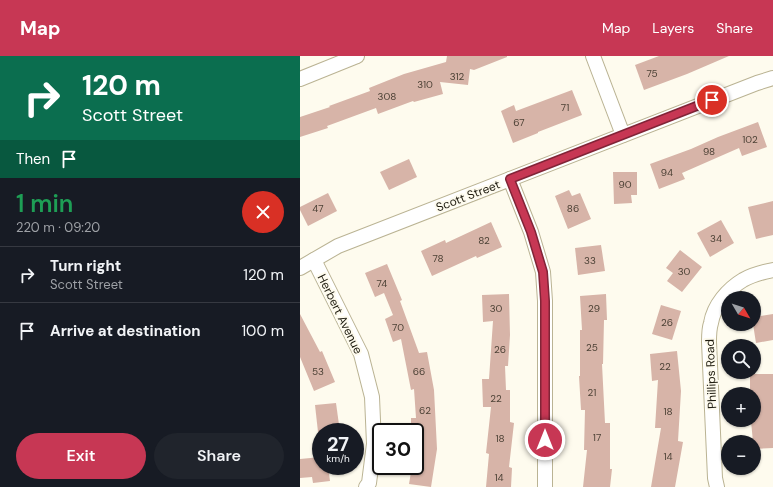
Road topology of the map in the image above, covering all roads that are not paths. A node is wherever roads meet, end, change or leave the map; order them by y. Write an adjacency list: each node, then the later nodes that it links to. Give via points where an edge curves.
1 (357, 56): 4 (street)
2 (593, 56): 5 (street)
3 (773, 78): 5 (street, Scott Street)
4 (300, 79)
5 (623, 135): 6 (street, Scott Street)
6 (510, 179): 7 (street, Scott Street, via 338,246); 11 (street, via 531,232 543,272)
7 (314, 260): 8 (street, Scott Street); 10 (street, Herbert Avenue, via 361,354 372,397 374,444)
8 (300, 268)
9 (773, 270): 12 (street, Phillips Road, via 744,279 728,291 718,304 711,322 709,350)
10 (366, 487)
11 (545, 487)
12 (717, 487)

